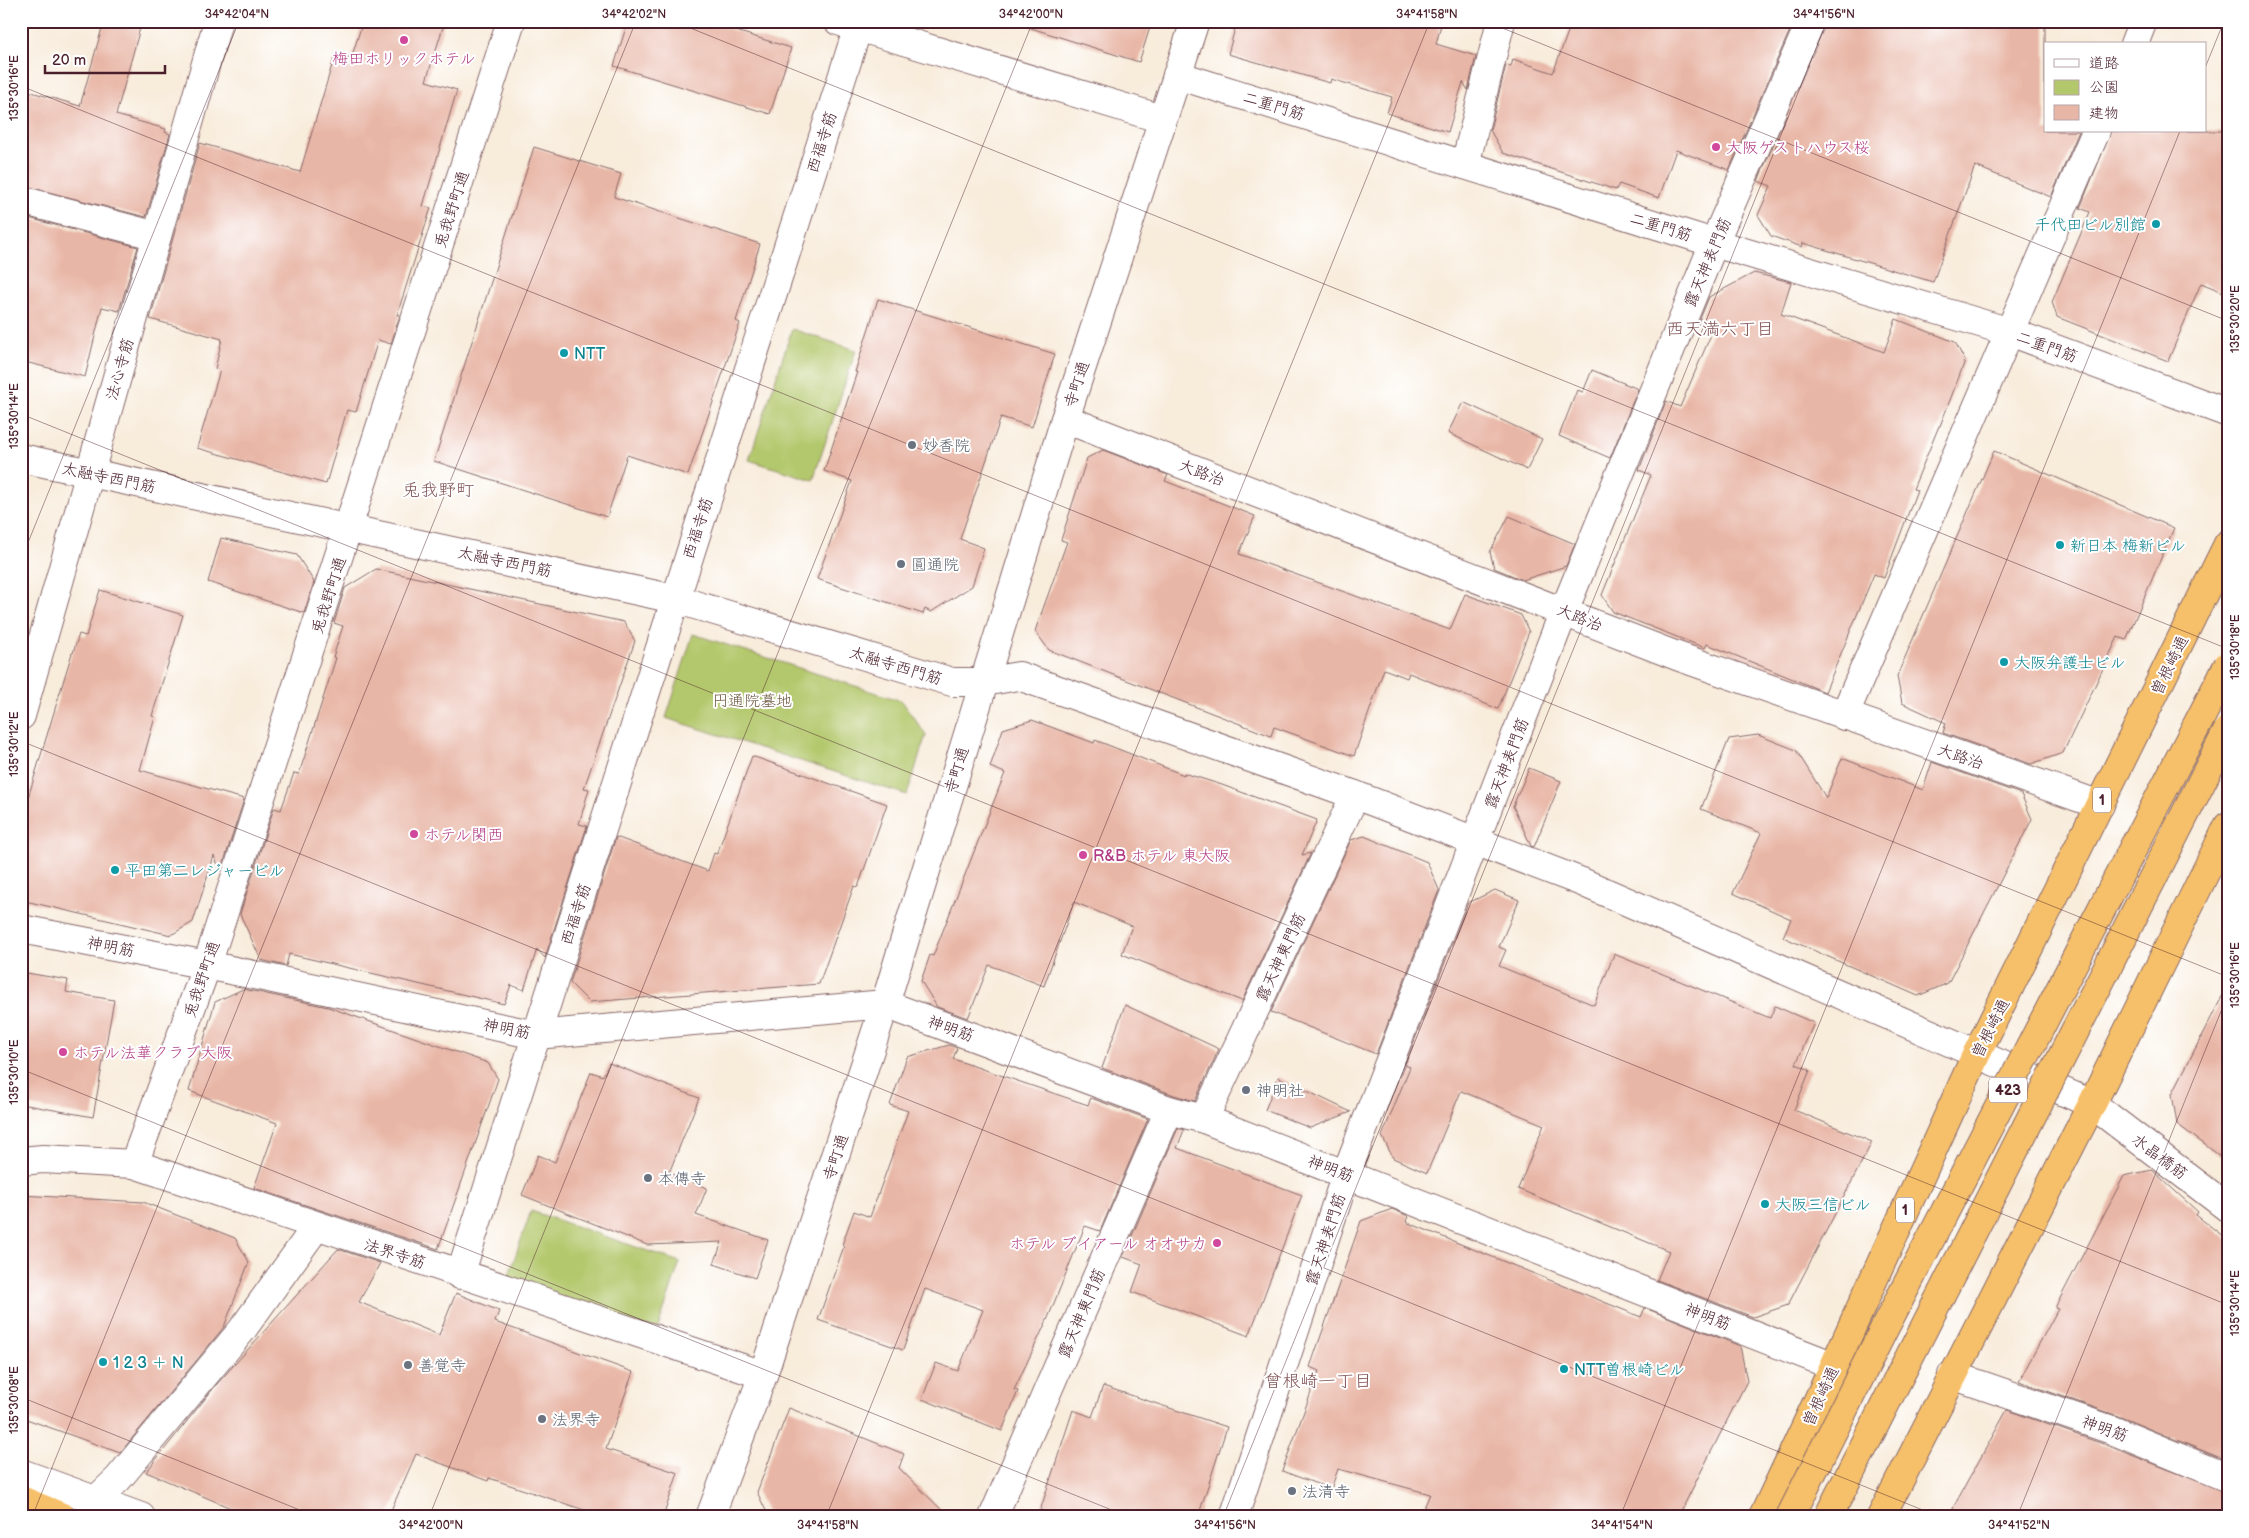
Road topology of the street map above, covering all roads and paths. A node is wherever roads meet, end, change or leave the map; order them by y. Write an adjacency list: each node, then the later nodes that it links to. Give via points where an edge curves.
1 (218, 21): 14 (street, 法心寺筋)
2 (511, 21): 21 (street, 兎我野町通)
3 (1194, 21): 9 (street, 寺町通)
4 (1501, 21): 12 (street)
5 (1811, 21): 15 (street, 露天神表門筋)
6 (2143, 21): 8 (street)
7 (852, 23): 10 (street); 23 (street, 西福寺筋)
8 (2135, 42)
9 (1176, 75): 10 (street, 寺町通); 12 (street, 二重門筋)
10 (1162, 118): 18 (street, 寺町通)
11 (2096, 132): 16 (street)
12 (1465, 164): 15 (street, 二重門筋)
13 (21, 200): 14 (street)
14 (157, 236): 20 (street, 法心寺筋)
15 (1714, 243): 16 (street, 二重門筋); 24 (street, 露天神表門筋)
16 (2010, 332): 17 (street, 二重門筋); 28 (street)
17 (2228, 413)
18 (1065, 419): 24 (street, 大路治); 26 (street, 寺町通)
19 (21, 458): 20 (street, 太融寺西門筋)
20 (89, 473): 21 (street, 太融寺西門筋); 27 (street, 法心寺筋)
21 (350, 527): 23 (street, 太融寺西門筋); 35 (street, 兎我野町通)
22 (2228, 544): 31 (highway, 曽根崎通 / 1)
23 (675, 599): 26 (street, 太融寺西門筋, via 952,682); 37 (street, 西福寺筋)
24 (1564, 611): 28 (street, 大路治); 32 (street, 露天神表門筋)
25 (2228, 665): 61 (highway, 423, bridge)
26 (983, 682): 30 (street, 太融寺西門筋, via 1019,676); 36 (street, 寺町通)
27 (21, 716)
28 (1844, 716): 31 (street, 大路治)
29 (2228, 730): 62 (highway, 423, bridge)
30 (1355, 795): 32 (street, 太融寺西門筋); 41 (street, 露天神東門筋)
31 (2100, 805): 38 (highway, 曽根崎通 / 1)
32 (1476, 840): 38 (street, 水晶橋筋, via 1582,882); 44 (street, 露天神表門筋)
33 (2224, 844): 39 (highway)
34 (21, 929): 35 (street, 神明筋)
35 (207, 965): 37 (street, 神明筋); 43 (street, 兎我野町通)
36 (885, 1004): 37 (street, 神明筋); 40 (street, 神明筋); 49 (street, 寺町通)
37 (536, 1035): 47 (street, 西福寺筋)
38 (1976, 1055): 39 (street, 水晶橋筋); 48 (highway, 曽根崎通 / 1)
39 (2092, 1104): 45 (street, 水晶橋筋); 50 (highway)
40 (1168, 1110): 41 (street, 神明筋); 58 (street, 露天神東門筋)
41 (1204, 1119): 44 (street, 神明筋)
42 (21, 1161): 43 (street, 法界寺筋, via 43,1159)
43 (134, 1164): 46 (street, 法界寺筋)
44 (1346, 1174): 48 (street, 神明筋); 59 (street, 露天神表門筋)
45 (2228, 1208)
46 (316, 1227): 47 (street, 法界寺筋); 53 (street, via 242,1330 118,1479)
47 (460, 1275): 49 (street, 法界寺筋)
48 (1834, 1366): 60 (highway, 曽根崎通 / 1)
49 (763, 1375): 55 (street, 寺町通)
50 (1952, 1375): 52 (street, 神明筋, via 2112,1430); 63 (highway)
51 (21, 1472): 53 (street)
52 (2228, 1478)
53 (97, 1499): 57 (street)
54 (21, 1500): 56 (highway)
55 (717, 1514)
56 (62, 1517)
57 (141, 1517)
58 (993, 1517)
59 (1234, 1517)
60 (1763, 1517)
61 (1790, 1517)
62 (1828, 1517)
63 (1881, 1517)

